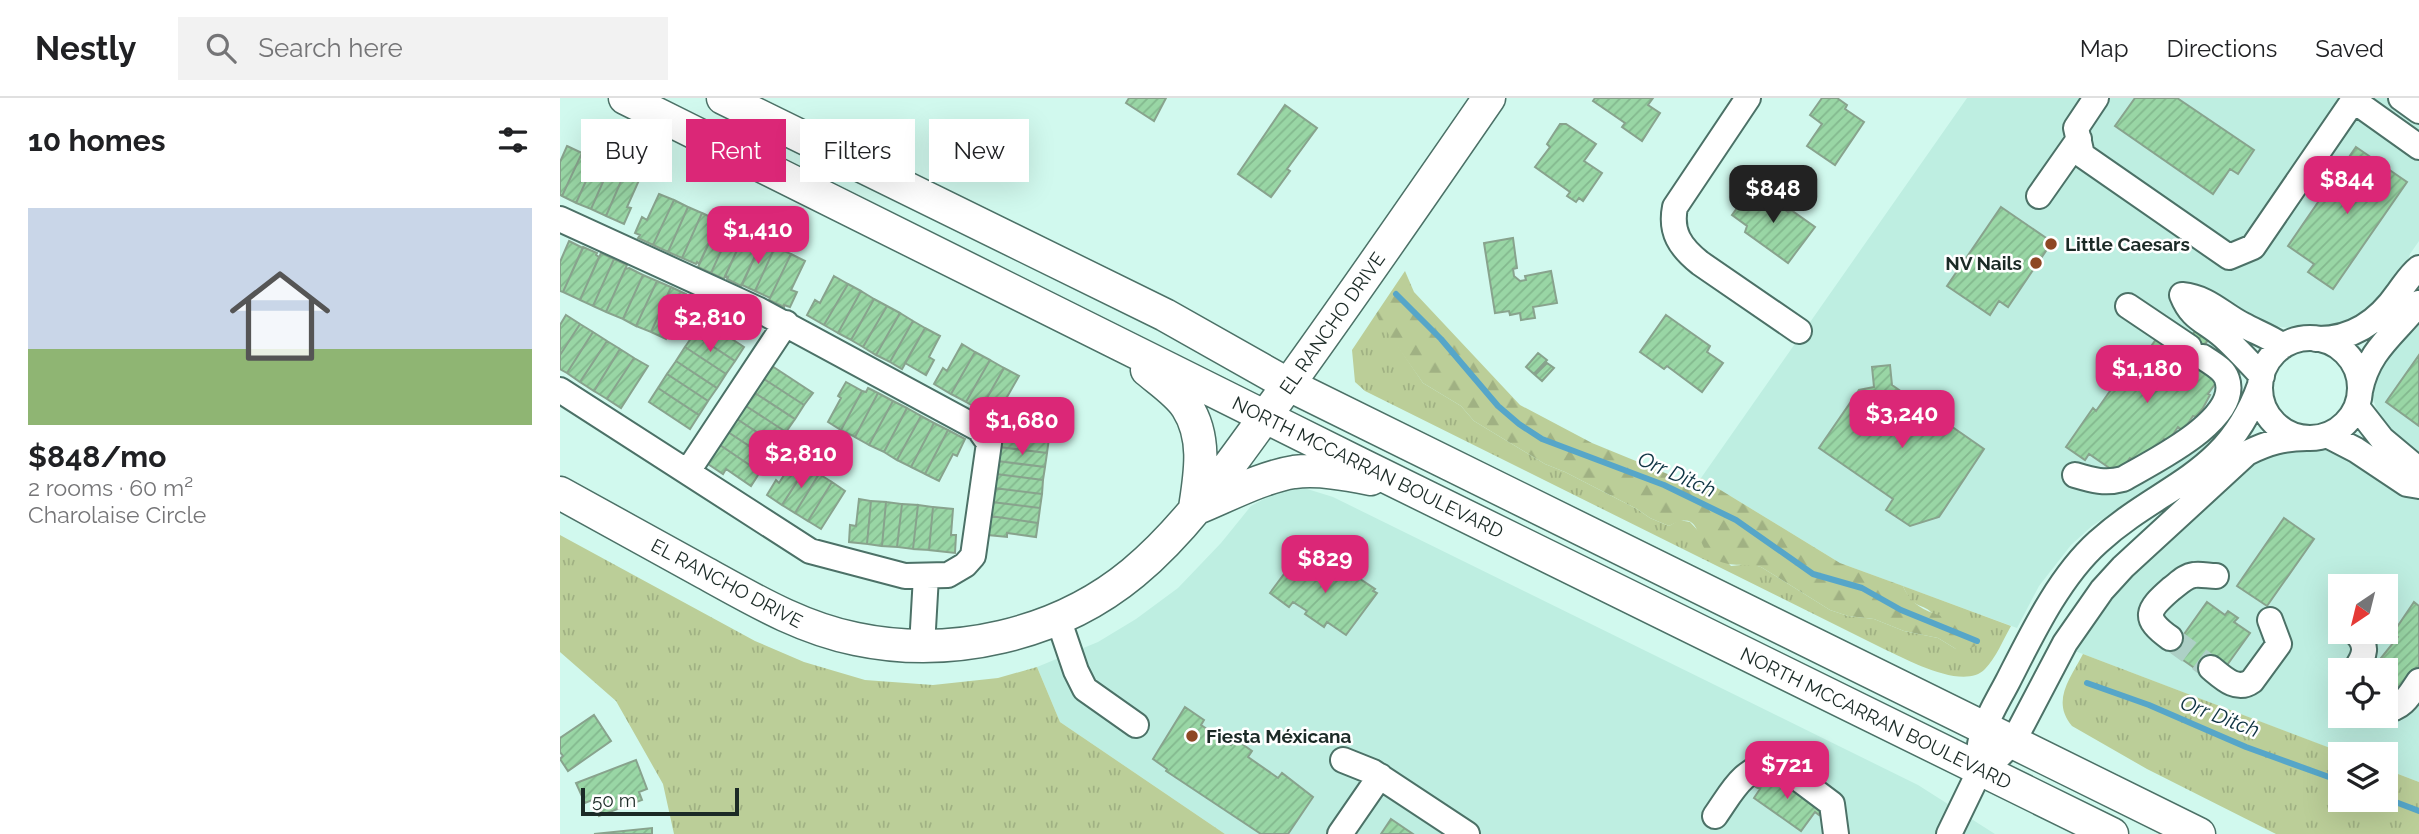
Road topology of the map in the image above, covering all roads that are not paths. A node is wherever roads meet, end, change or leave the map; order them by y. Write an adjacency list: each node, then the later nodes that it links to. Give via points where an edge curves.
1 (625, 98): 19 (main road, NORTH MCCARRAN BOULEVARD)
2 (723, 98): 22 (main road, NORTH MCCARRAN BOULEVARD, via 1165,315)
3 (1489, 98): 22 (main road, EL RANCHO DRIVE)
4 (1748, 98): 17 (street, via 1675,207 1675,236 1700,263)
5 (2096, 98): 9 (street, via 2076,128)
6 (2401, 98): 8 (street)
7 (2354, 99): 9 (street, via 2253,247 2229,257 2082,155); 10 (street)
8 (2419, 111)
9 (2079, 139): 11 (street)
10 (2419, 147)
11 (2039, 196)
12 (560, 219): 16 (street)
13 (2419, 268): 18 (street, via 2367,324 2344,337)
14 (2419, 303): 24 (street, via 2372,357)
15 (2128, 306): 29 (street, via 2222,372 2227,378 2225,398 2200,433 2123,480 2100,482)
16 (786, 323): 28 (street); 34 (street, via 979,429 989,443 973,556 948,575)
17 (1799, 331)
18 (2313, 338): 20 (street); 24 (street, via 2329,342 2347,356 2359,376)
19 (1115, 342): 25 (main road, NORTH MCCARRAN BOULEVARD); 33 (main road, via 1191,414 1200,451)
20 (2283, 346): 21 (street, via 2271,357); 21 (street, via 2206,300 2182,295 2196,318 2245,355)
21 (2261, 381): 26 (street, via 2262,401 2278,427 2292,435); 44 (street, via 2242,425 2207,465 2087,554 2041,618)
22 (1289, 385): 25 (main road, EL RANCHO DRIVE); 44 (main road, NORTH MCCARRAN BOULEVARD)
23 (560, 390): 28 (street)
24 (2359, 399): 26 (street, via 2349,421 2337,431); 27 (street, via 2382,439)
25 (1266, 416): 31 (main road, NORTH MCCARRAN BOULEVARD); 33 (main road, EL RANCHO DRIVE)
26 (2317, 437): 30 (street, via 2356,450 2407,484); 45 (street, via 2280,439 2247,453 2123,567 2064,643)
27 (2419, 470)
28 (688, 471): 34 (street, via 810,551 905,576)
29 (2075, 475)
30 (2419, 486)
31 (1406, 487): 33 (main road, via 1348,475 1293,472); 47 (main road, NORTH MCCARRAN BOULEVARD)
32 (560, 493): 39 (main road, EL RANCHO DRIVE, via 776,612 855,639)
33 (1195, 510): 36 (main road, EL RANCHO DRIVE, via 1132,574)
34 (926, 576): 39 (street)
35 (2216, 576): 38 (street, via 2188,576 2151,609 2152,623)
36 (1058, 618): 39 (main road, EL RANCHO DRIVE, via 977,642); 43 (street, via 1085,689)
37 (2270, 620): 40 (street, via 2278,644 2246,686 2235,685)
38 (2170, 638)
39 (922, 646)
40 (2211, 668)
41 (2419, 681): 42 (street)
42 (2398, 706)
43 (1136, 725)
44 (1983, 728): 45 (main road, NORTH MCCARRAN BOULEVARD); 47 (street)
45 (2013, 742): 47 (street); 55 (main road, NORTH MCCARRAN BOULEVARD)
46 (1343, 760): 48 (street)
47 (1980, 770): 53 (street); 54 (main road, NORTH MCCARRAN BOULEVARD)
48 (1380, 776): 50 (street); 51 (street)
49 (1715, 816): 52 (street, via 1744,775 1776,762 1832,804)
50 (1340, 834)
51 (1467, 834)
52 (1836, 834)
53 (1949, 834)
54 (2112, 834)
55 (2199, 834)

